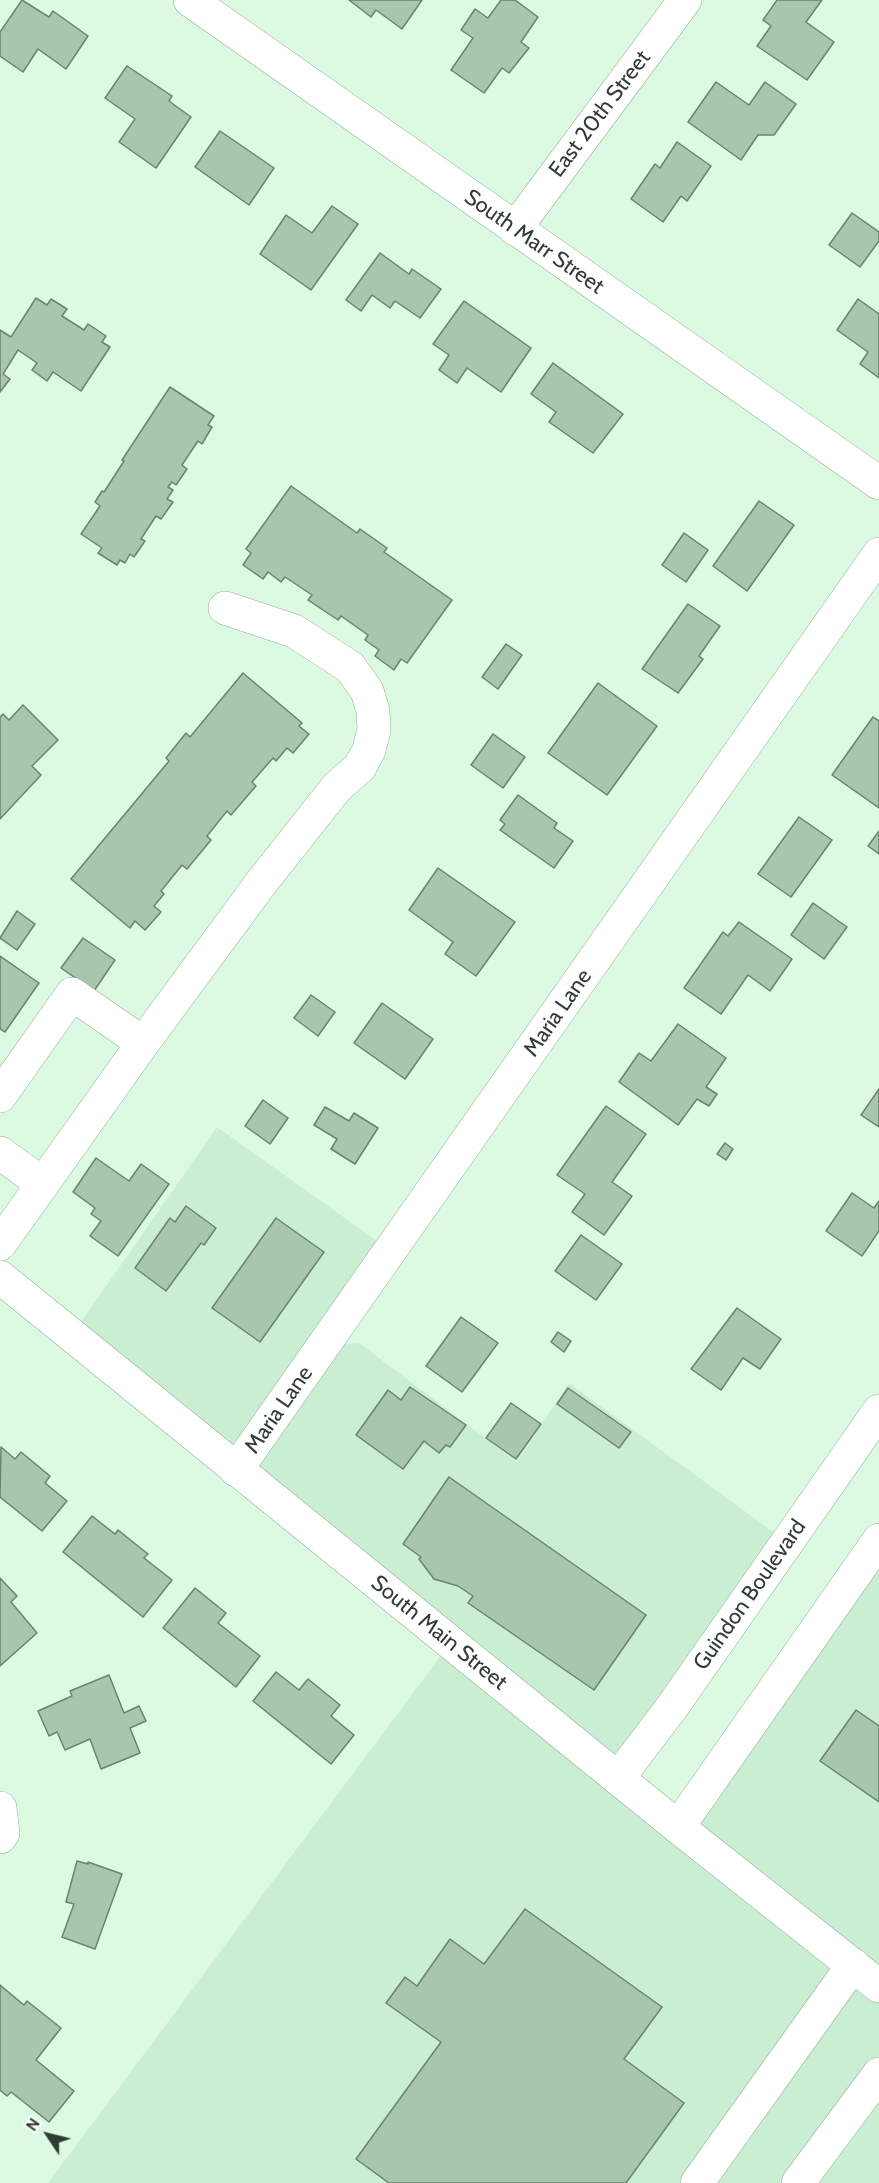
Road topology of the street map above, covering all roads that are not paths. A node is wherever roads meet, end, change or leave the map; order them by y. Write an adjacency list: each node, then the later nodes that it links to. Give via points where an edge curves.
1 (190, 0): 3 (street, South Marr Street)
2 (685, 0): 3 (street, East 20th Street)
3 (515, 229): 4 (street, South Marr Street)
4 (879, 483)
5 (879, 554): 14 (street, Maria Lane)
6 (225, 608): 7 (street, via 294,631 350,667 371,701 372,740 360,767 337,787 261,883)
7 (143, 1043): 8 (street, via 72,994); 10 (street)
8 (0, 1096)
9 (0, 1153): 10 (street)
10 (43, 1184): 11 (street)
11 (0, 1244)
12 (0, 1277): 14 (street, South Main Street)
13 (879, 1411): 16 (street, Guindon Boulevard)
14 (236, 1470): 16 (street, South Main Street)
15 (879, 1540): 18 (street)
16 (618, 1778): 18 (street, South Main Street)
17 (0, 1808): 19 (street)
18 (678, 1827): 20 (street, South Main Street)
19 (0, 1838)
20 (853, 1965): 21 (street, South Main Street); 23 (street)
21 (879, 1986)
22 (879, 2074): 24 (street)
23 (697, 2183)
24 (798, 2183)

